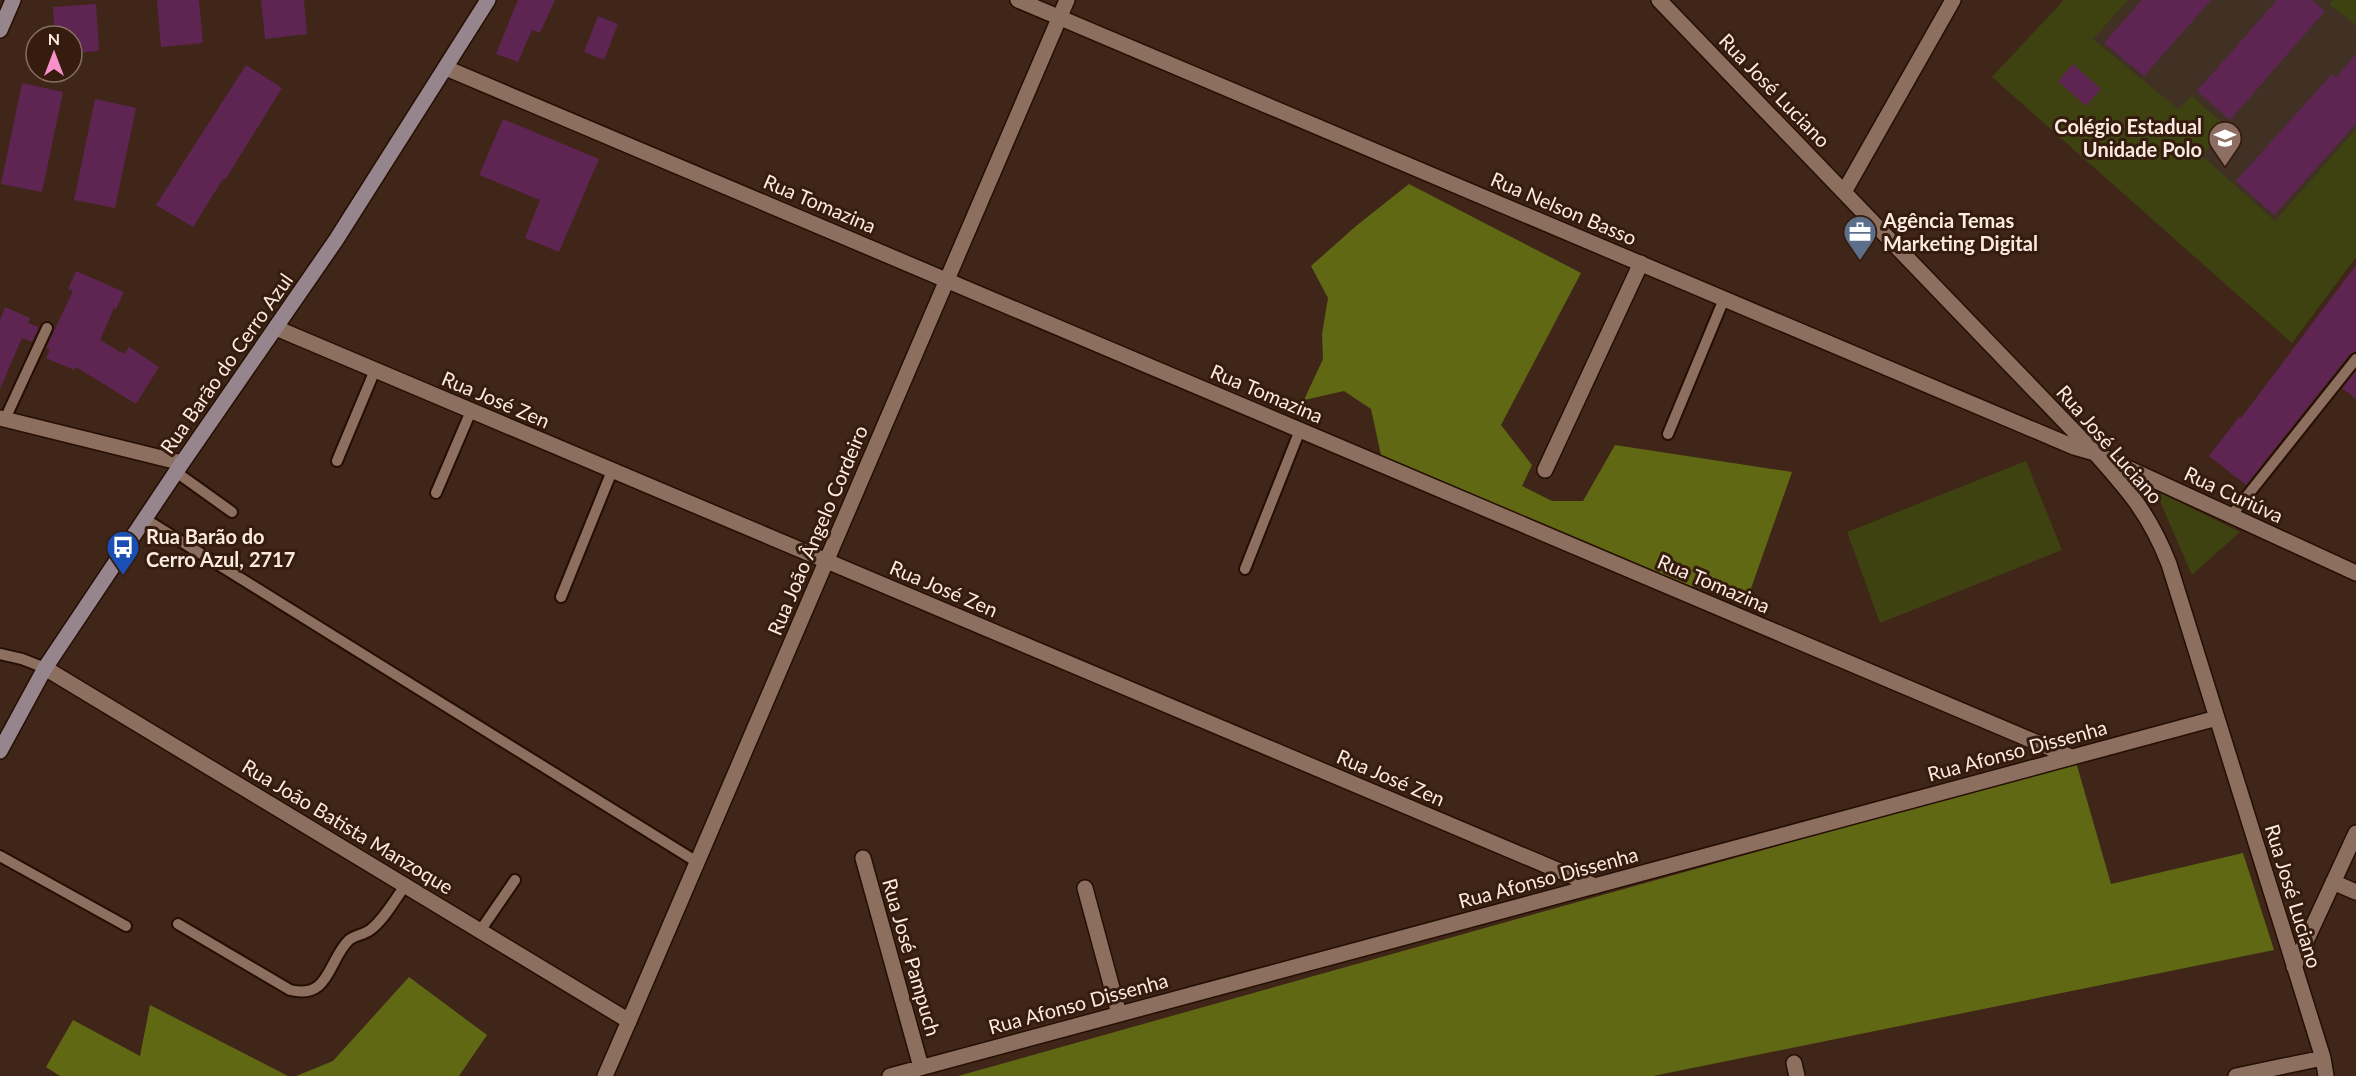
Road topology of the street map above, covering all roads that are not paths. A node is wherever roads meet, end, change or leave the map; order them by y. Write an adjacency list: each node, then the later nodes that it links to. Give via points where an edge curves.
1 (13, 0): 8 (main road)
2 (488, 0): 9 (main road, Rua Barão do Cerro Azul)
3 (1018, 0): 7 (street, Rua Nelson Basso)
4 (1067, 0): 7 (street, Rua João Ângelo Cordeiro)
5 (1659, 0): 10 (street, Rua José Luciano)
6 (1953, 0): 10 (street)
7 (1059, 17): 11 (street, Rua Nelson Basso); 12 (street, Rua João Ângelo Cordeiro)
8 (0, 30)
9 (446, 68): 12 (street, Rua Tomazina); 15 (main road, Rua Barão do Cerro Azul)
10 (1844, 192): 22 (street, Rua José Luciano)
11 (1641, 264): 13 (street, Rua Nelson Basso); 25 (street)
12 (947, 280): 20 (street, Rua Tomazina); 31 (street, Rua João Ângelo Cordeiro)
13 (1724, 299): 21 (lane); 22 (street, Rua Nelson Basso)
14 (46, 328): 19 (lane)
15 (276, 328): 17 (street, Rua José Zen); 24 (main road, Rua Barão do Cerro Azul)
16 (2356, 359): 29 (lane)
17 (375, 370): 18 (street, Rua José Zen); 23 (lane)
18 (471, 411): 26 (street, Rua José Zen); 27 (lane)
19 (2, 418): 24 (street)
20 (1300, 430): 32 (lane); 39 (street, Rua Tomazina)
21 (1668, 434)
22 (2094, 453): 29 (street, Rua Curiúva); 37 (street, Rua José Luciano, via 2144,510 2158,535)
23 (337, 461)
24 (179, 468): 28 (lane); 30 (main road, Rua Barão do Cerro Azul)
25 (1545, 470)
26 (612, 471): 31 (street, Rua José Zen); 34 (lane)
27 (436, 493)
28 (232, 512)
29 (2231, 516): 33 (street, Rua Curiúva)
30 (145, 519): 36 (main road, Rua Barão do Cerro Azul); 43 (lane)
31 (826, 561): 43 (street, Rua João Ângelo Cordeiro); 47 (street, Rua José Zen)
32 (1245, 569)
33 (2356, 573)
34 (561, 597)
35 (0, 654): 36 (lane)
36 (45, 668): 38 (main road, Rua Barão do Cerro Azul); 46 (street, Rua João Batista Manzoque)
37 (2217, 718): 39 (street, Rua Afonso Dissenha); 53 (street, Rua José Luciano)
38 (1, 748)
39 (2071, 758): 47 (street, Rua Afonso Dissenha)
40 (2356, 833): 45 (street)
41 (0, 856): 51 (lane)
42 (862, 858): 57 (street, Rua José Pampuch)
43 (697, 861): 55 (street, Rua João Ângelo Cordeiro)
44 (515, 880): 52 (lane)
45 (2333, 882): 49 (street); 53 (street)
46 (405, 886): 50 (lane, via 374,927 348,941 324,981 301,993); 52 (street, Rua João Batista Manzoque)
47 (1595, 886): 54 (street, Rua Afonso Dissenha)
48 (1085, 888): 54 (street)
49 (2356, 892)
50 (178, 924)
51 (126, 926)
52 (480, 931): 55 (street, Rua João Batista Manzoque)
53 (2294, 967): 56 (street, Rua José Luciano)
54 (1119, 1014): 57 (street, Rua Afonso Dissenha)
55 (629, 1021): 58 (street, Rua João Ângelo Cordeiro)
56 (2323, 1058): 60 (street); 61 (street, Rua José Luciano)
57 (921, 1068): 59 (street, Rua Afonso Dissenha)
58 (604, 1076)
59 (890, 1076)
60 (2236, 1076)
61 (2326, 1076)

